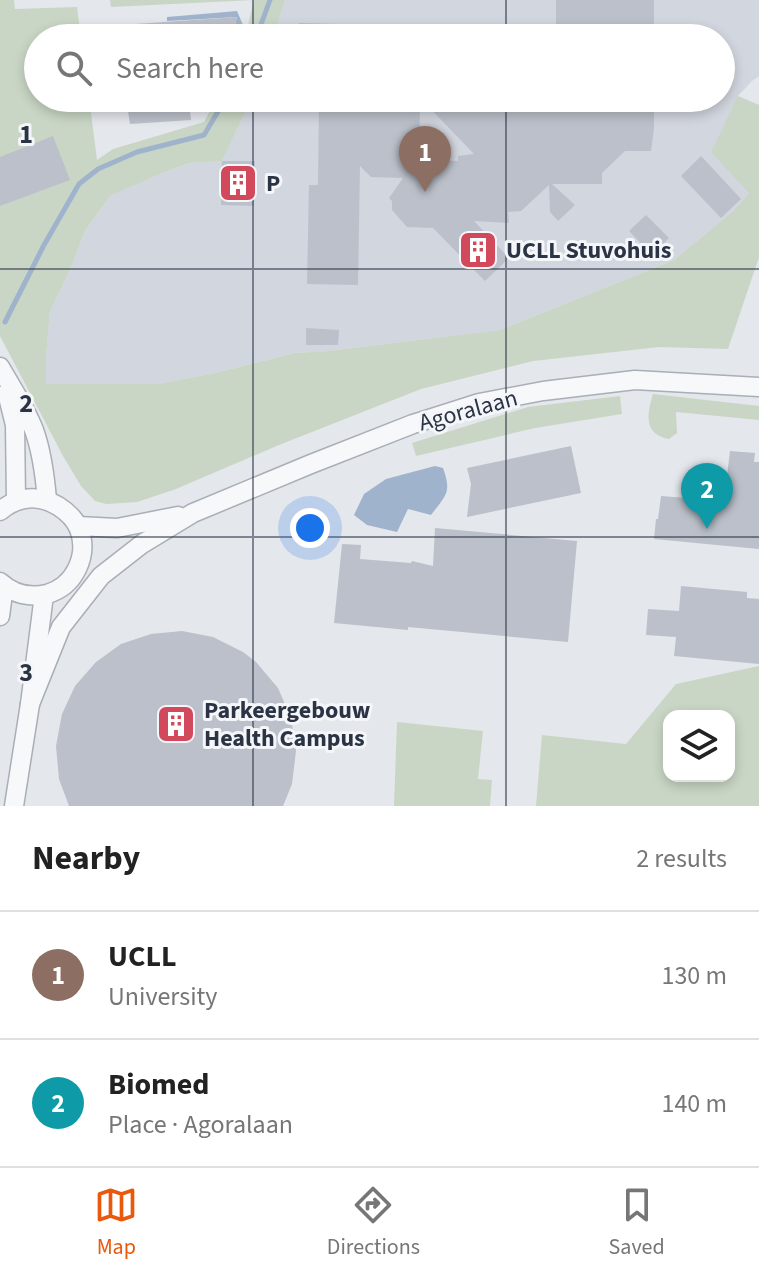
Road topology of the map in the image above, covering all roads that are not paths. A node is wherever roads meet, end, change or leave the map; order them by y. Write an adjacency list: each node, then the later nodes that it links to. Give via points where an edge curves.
1 (1, 369): 3 (street, via 15,425); 4 (street, via 34,430)
2 (759, 387): 6 (street, Agoralaan, via 635,380 479,403)
3 (16, 500): 4 (street); 5 (street)
4 (47, 500): 7 (street)
5 (0, 511)
6 (193, 513): 7 (street, Agoralaan, via 117,528); 8 (street, Agoralaan)
7 (78, 526): 9 (street, via 83,544)
8 (142, 544): 9 (street, Agoralaan); 13 (street, Agoralaan, via 101,576 61,627)
9 (80, 563): 11 (street, via 66,584)
10 (2, 584): 11 (street, via 16,593); 12 (street)
11 (44, 595): 13 (street)
12 (0, 616)
13 (30, 704): 14 (street)
14 (14, 806)

